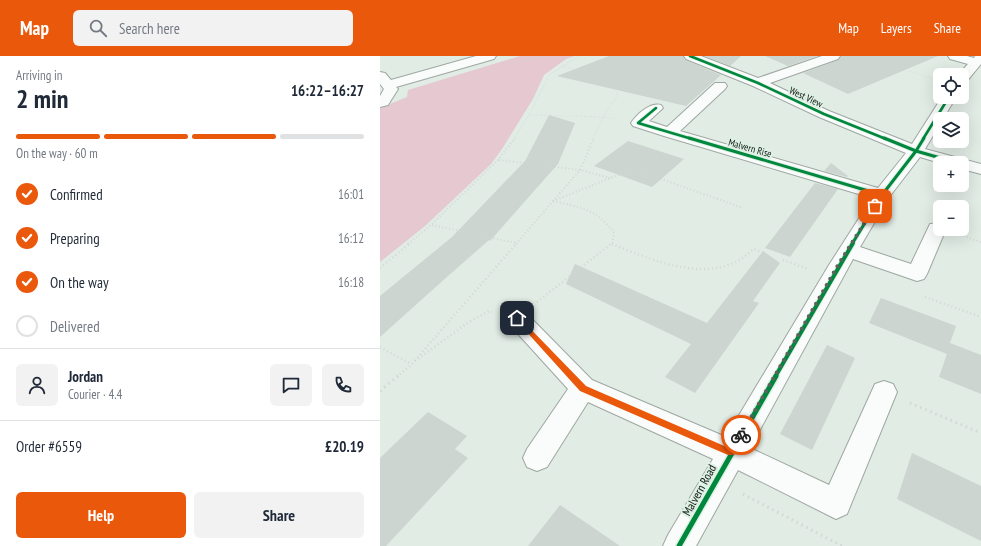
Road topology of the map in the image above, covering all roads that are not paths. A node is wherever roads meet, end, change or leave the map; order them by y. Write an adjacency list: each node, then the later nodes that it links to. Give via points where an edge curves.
1 (452, 56): 7 (street)
2 (490, 56): 7 (street)
3 (690, 56): 10 (street, West View)
4 (954, 56): 6 (street)
5 (827, 57): 10 (street)
6 (978, 60): 8 (street)
7 (464, 64): 9 (street)
8 (969, 70)
9 (384, 81): 12 (street, via 391,89)
10 (758, 83): 16 (street, West View, via 824,114)
11 (720, 86): 15 (street)
12 (380, 103)
13 (945, 104): 16 (street, Malvern Road)
14 (656, 108): 15 (street, Malvern Rise, via 638,124)
15 (669, 133): 20 (street, Malvern Rise)
16 (916, 151): 17 (street, West View); 20 (street, Malvern Road)
17 (934, 156)
18 (969, 166): 19 (street)
19 (981, 169)
20 (882, 195): 22 (street, Malvern Road)
21 (934, 236): 22 (street, via 917,274)
22 (848, 250): 26 (street, Malvern Road)
23 (517, 318): 24 (street)
24 (583, 388): 26 (street); 27 (street)
25 (884, 392): 26 (street, via 836,504)
26 (731, 453): 28 (street, Malvern Road)
27 (537, 458)
28 (679, 546)

